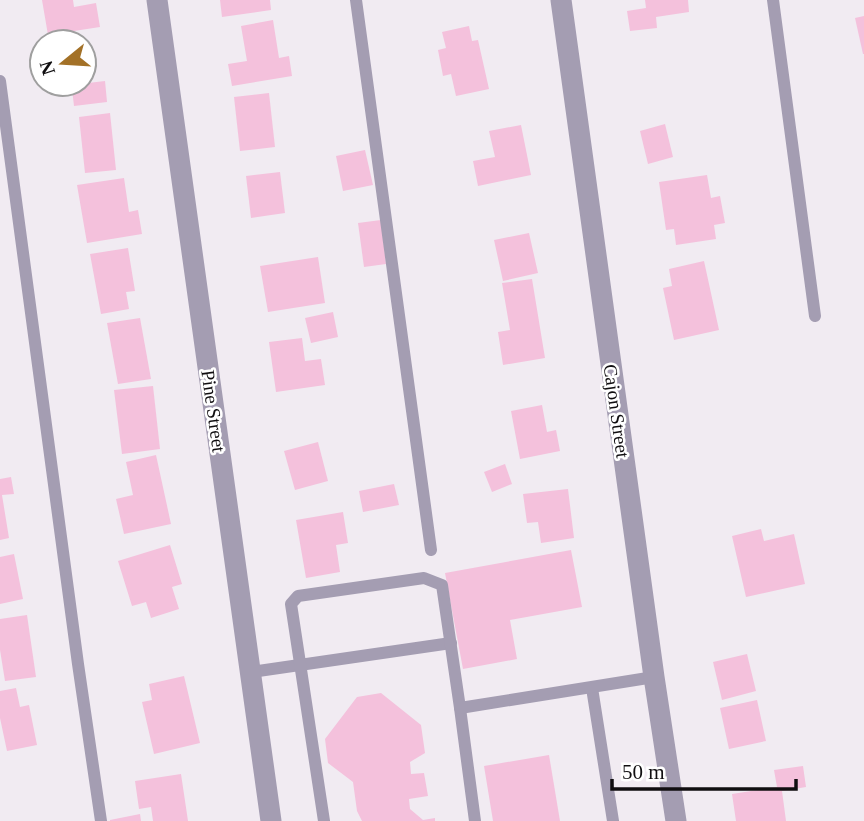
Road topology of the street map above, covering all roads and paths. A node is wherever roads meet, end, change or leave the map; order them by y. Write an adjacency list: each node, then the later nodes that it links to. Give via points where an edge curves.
1 (157, 0): 10 (street, Pine Street)
2 (356, 0): 7 (lane)
3 (561, 0): 11 (street, Cajon Street)
4 (772, 0): 6 (lane)
5 (0, 81): 14 (lane)
6 (816, 317)
7 (430, 550)
8 (451, 643): 9 (lane); 9 (lane, via 442,585 425,578 298,596 291,604); 13 (lane)
9 (300, 665): 10 (lane); 16 (lane)
10 (251, 672): 15 (street, Pine Street)
11 (654, 677): 12 (lane); 19 (street, Cajon Street)
12 (592, 688): 13 (lane); 18 (lane)
13 (460, 708): 17 (lane)
14 (101, 821)
15 (271, 821)
16 (324, 821)
17 (475, 821)
18 (612, 821)
19 (676, 821)

